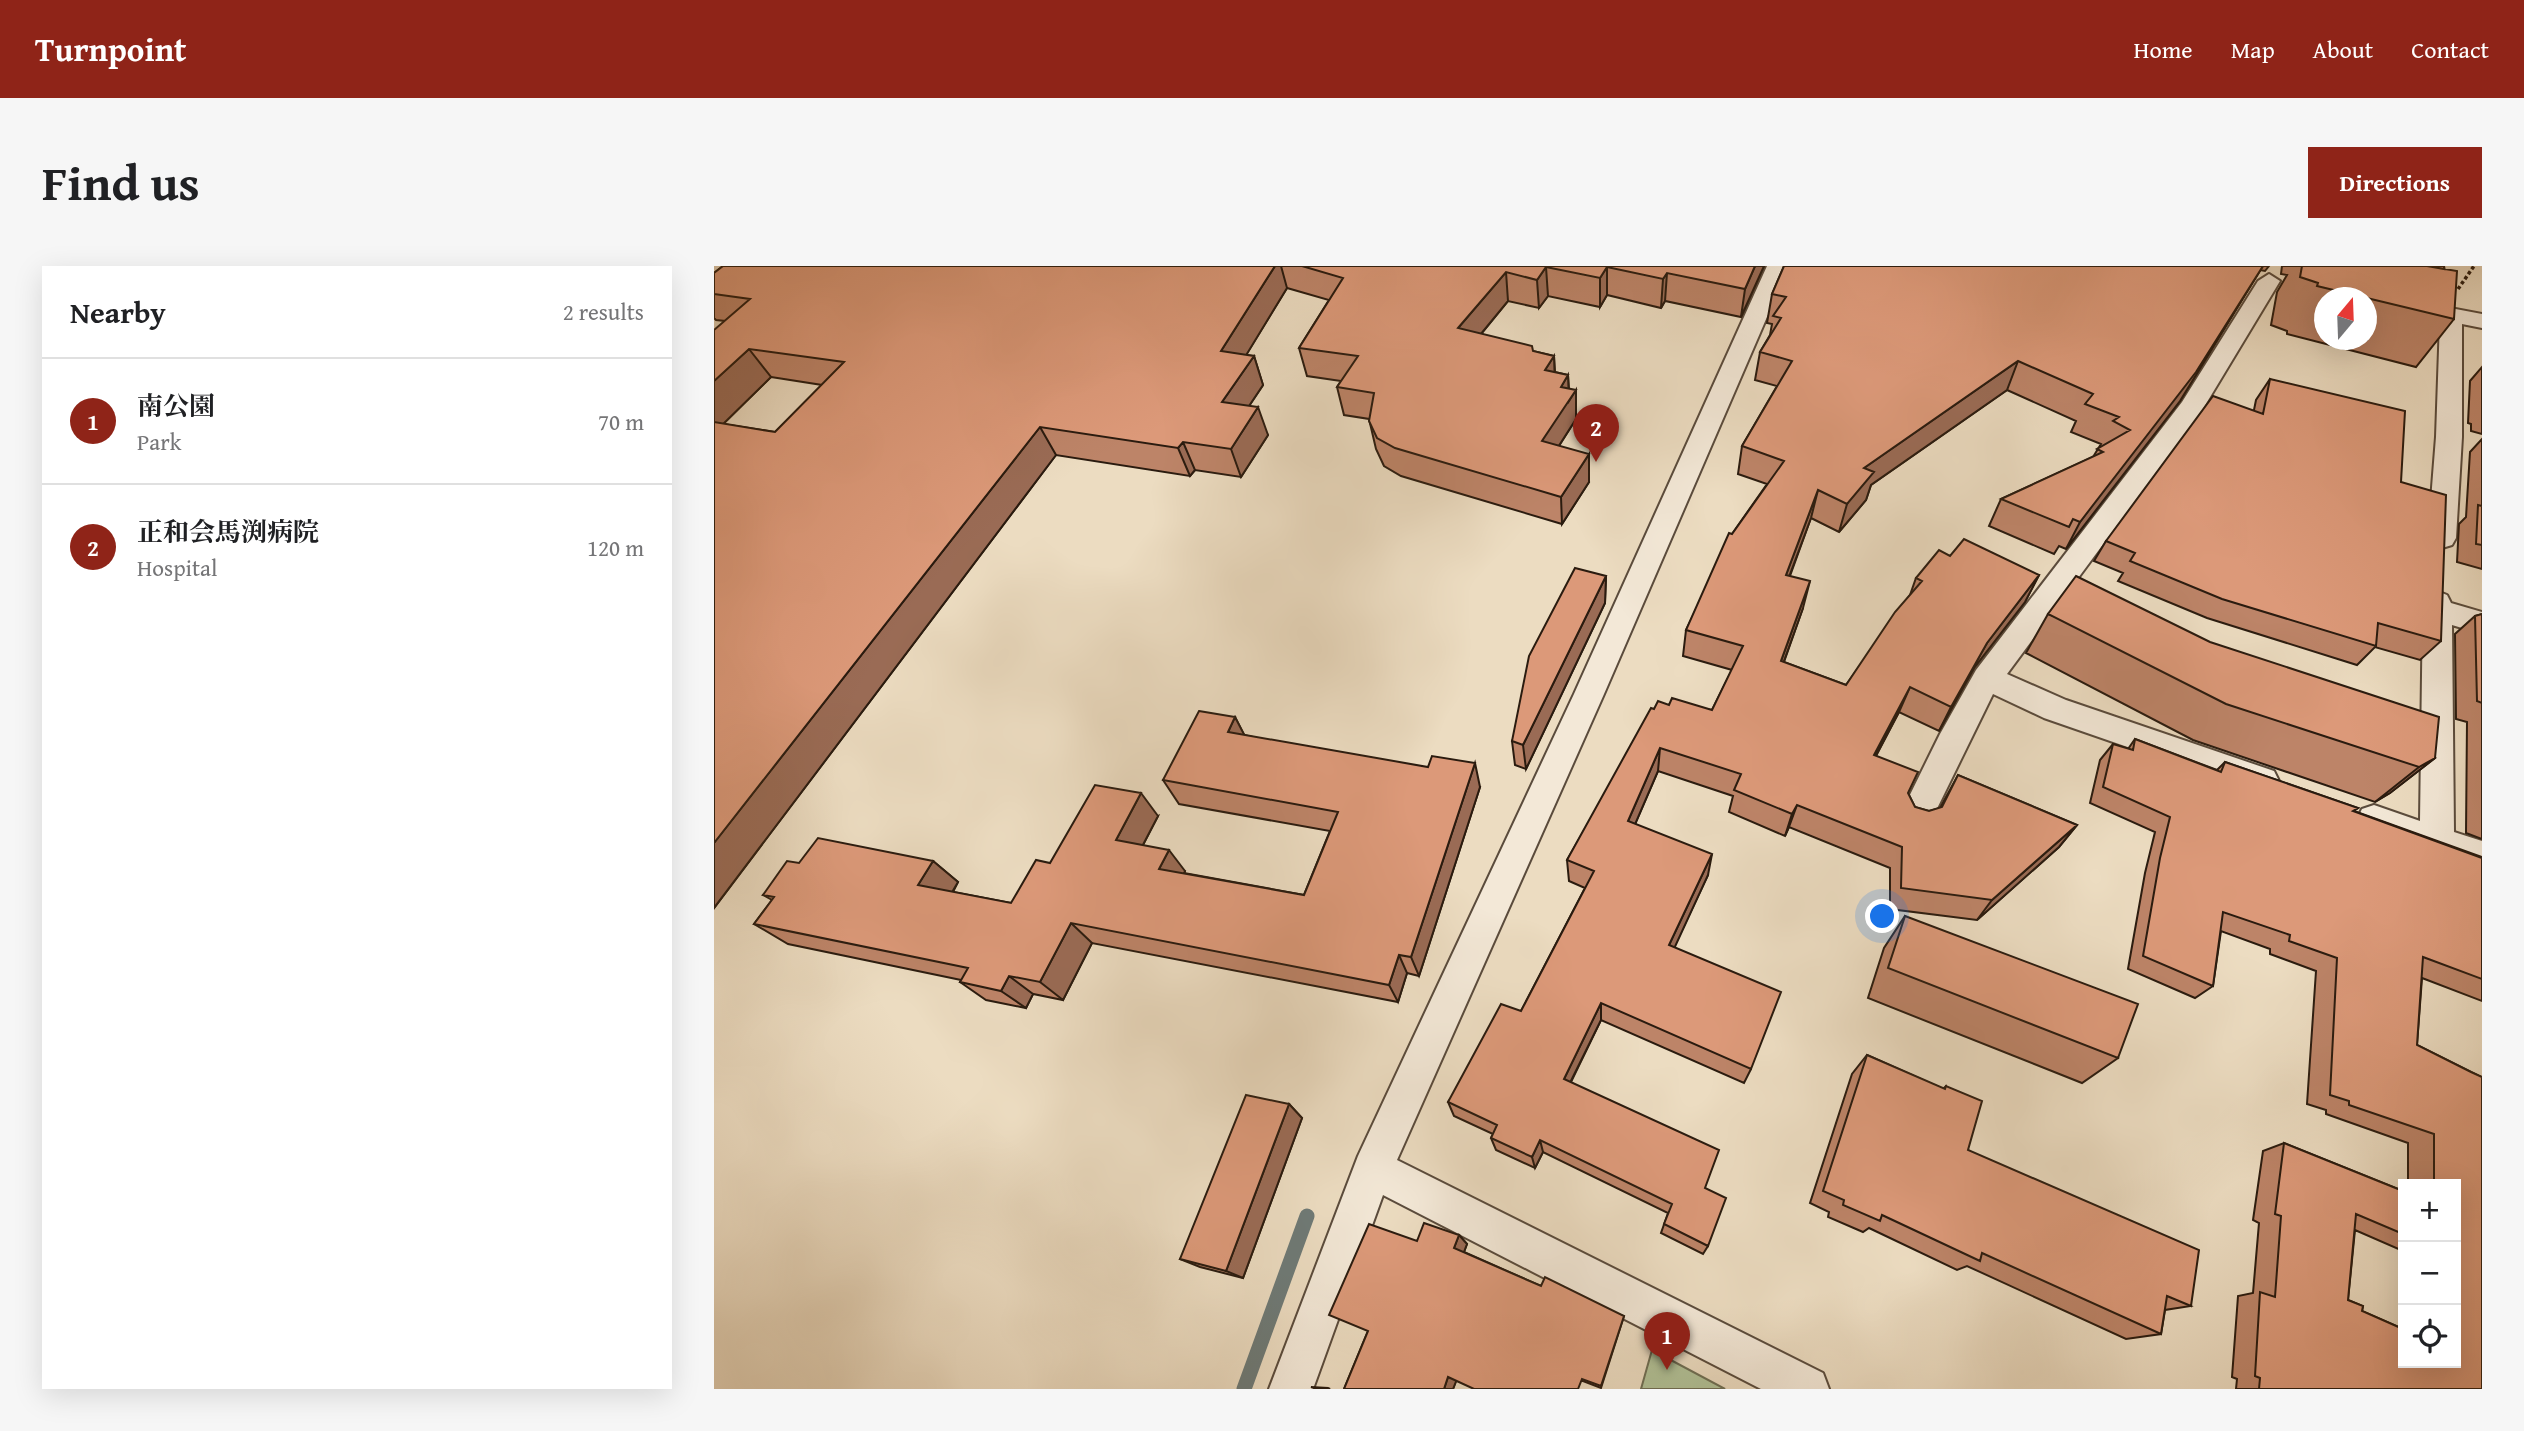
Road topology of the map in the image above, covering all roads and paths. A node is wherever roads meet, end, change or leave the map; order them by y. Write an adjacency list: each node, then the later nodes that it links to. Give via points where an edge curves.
1 (1778, 266): 14 (street)
2 (2268, 281): 8 (street, via 2192,406)
3 (2377, 301): 4 (street)
4 (2451, 315): 5 (street); 6 (street, via 2460,439)
5 (2482, 321)
6 (2437, 610): 7 (street); 12 (street)
7 (2482, 623)
8 (1987, 678): 9 (street, via 2055,709); 11 (street)
9 (2292, 791)
10 (2345, 809): 12 (street)
11 (1916, 817)
12 (2437, 841): 13 (street)
13 (2482, 856)
14 (1372, 1170): 15 (street); 16 (street)
15 (1291, 1389)
16 (1807, 1389)

